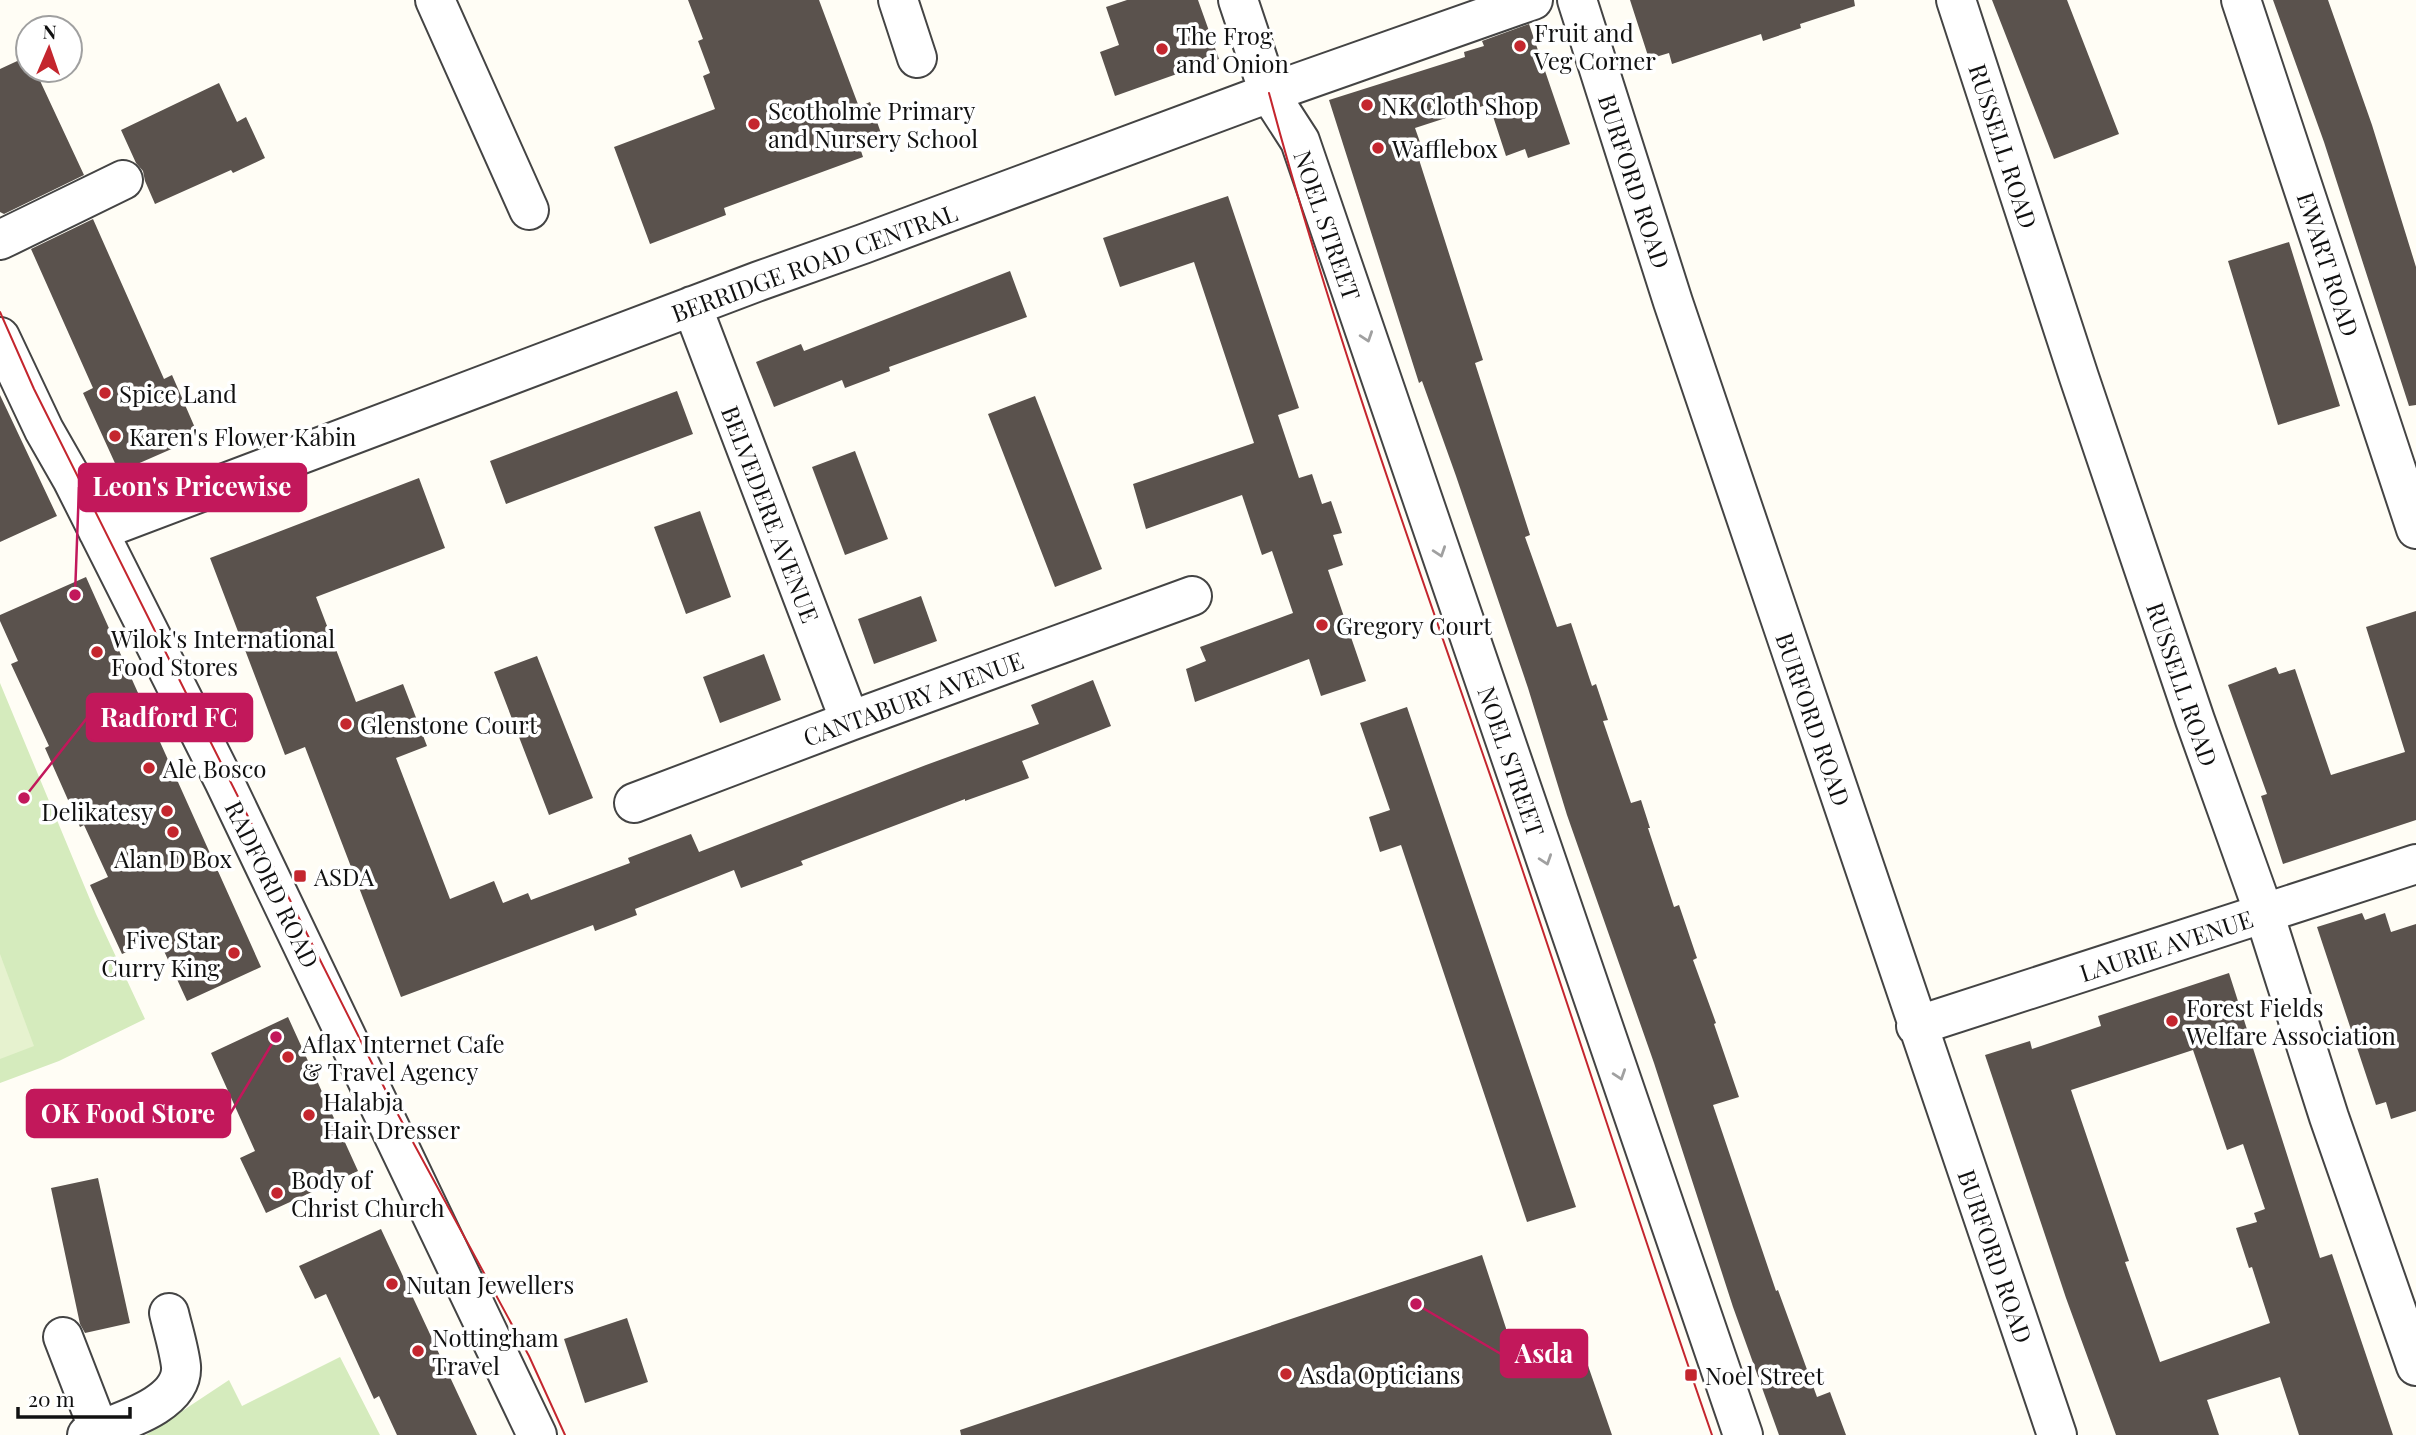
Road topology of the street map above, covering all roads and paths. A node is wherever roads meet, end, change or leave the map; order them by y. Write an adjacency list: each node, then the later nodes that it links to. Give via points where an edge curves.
1 (435, 0): 11 (street)
2 (898, 0): 8 (street)
3 (1238, 0): 9 (street, NOEL STREET)
4 (1533, 0): 9 (street, BERRIDGE ROAD CENTRAL)
5 (1577, 0): 22 (street, BURFORD ROAD, via 1673,302)
6 (1956, 0): 21 (street, RUSSELL ROAD, via 2186,694)
7 (2241, 0): 15 (street, EWART ROAD)
8 (917, 58)
9 (1269, 93): 13 (street, BERRIDGE ROAD CENTRAL); 29 (street, NOEL STREET, one-way to 29, via 1300,141)
10 (123, 180): 12 (street)
11 (529, 210)
12 (0, 240)
13 (692, 306): 16 (street, BERRIDGE ROAD CENTRAL); 18 (street, BELVEDERE AVENUE)
14 (0, 337): 16 (street, RADFORD ROAD)
15 (2416, 529)
16 (98, 531): 28 (street, RADFORD ROAD)
17 (1192, 596): 18 (street, CANTABURY AVENUE)
18 (850, 721): 19 (street, CANTABURY AVENUE)
19 (634, 803)
20 (2416, 864): 21 (street, LAURIE AVENUE)
21 (2264, 913): 22 (street, LAURIE AVENUE); 23 (street, RUSSELL ROAD, via 2329,1117)
22 (1916, 1026): 30 (street, BURFORD ROAD)
23 (2404, 1290): 26 (street, RUSSELL ROAD)
24 (169, 1313): 27 (street, via 181,1369 174,1390 154,1408)
25 (63, 1337): 27 (street)
26 (2416, 1366)
27 (102, 1428)
28 (537, 1435)
29 (1743, 1435)
30 (2057, 1435)

